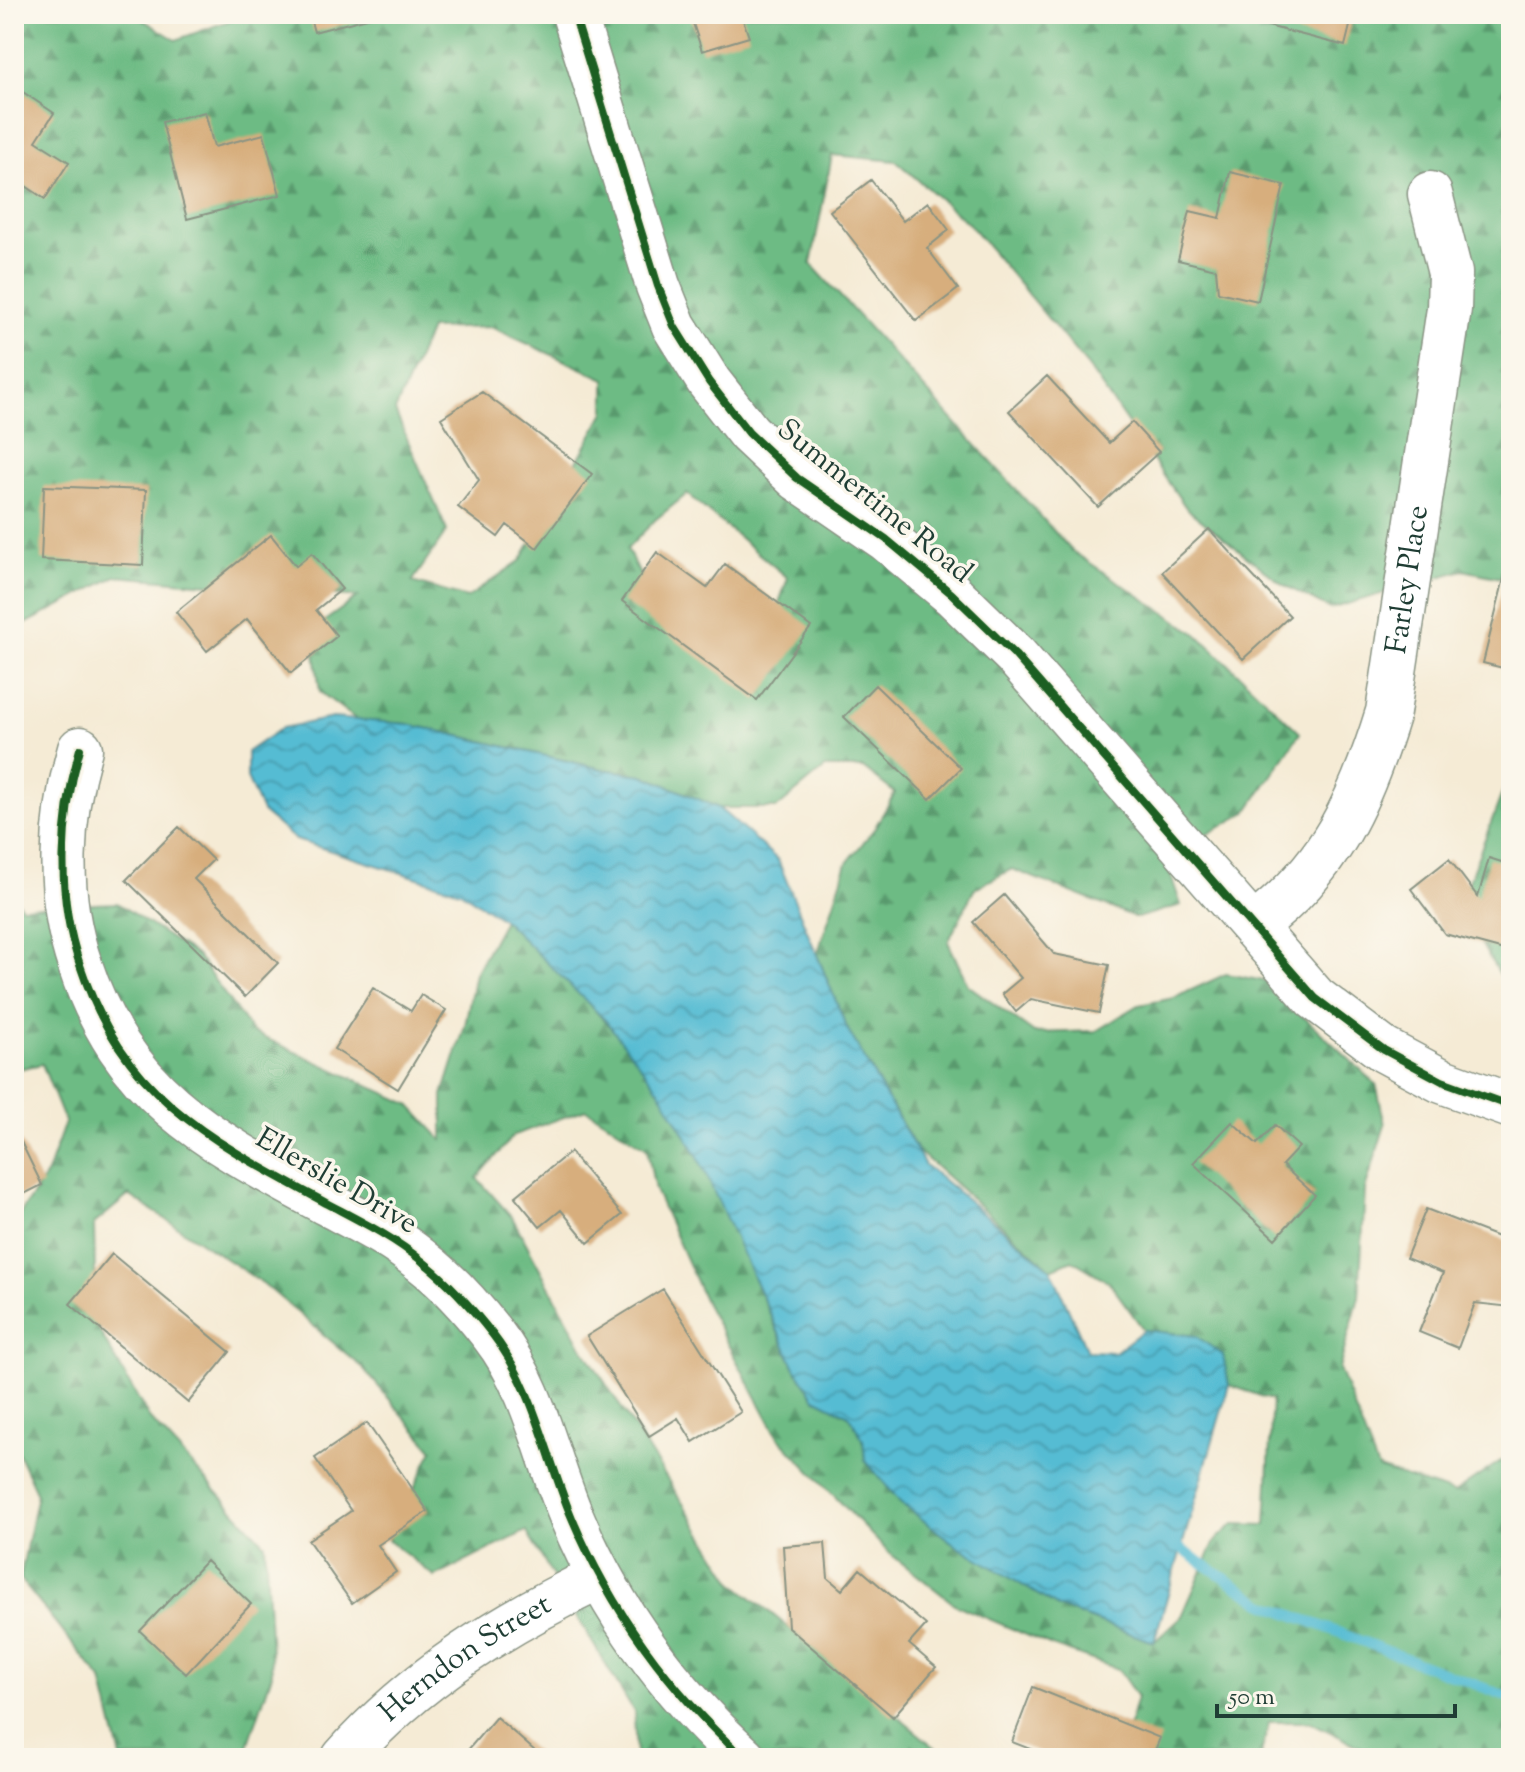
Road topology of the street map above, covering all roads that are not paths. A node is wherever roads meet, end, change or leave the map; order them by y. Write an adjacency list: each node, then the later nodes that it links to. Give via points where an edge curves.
1 (574, 14): 4 (street, Summertime Road, via 658,286 674,326 709,382 749,433 797,478 886,539 1015,655)
2 (1430, 194): 4 (street, Farley Place, via 1450,273 1449,309 1388,712 1369,775 1340,833 1306,881)
3 (80, 749): 6 (street, Ellerslie Drive, via 65,820 67,907 84,978 108,1031 161,1099 195,1127 384,1234 452,1287 518,1374)
4 (1255, 925): 5 (street, Summertime Road, via 1315,998 1360,1034 1442,1081)
5 (1511, 1106)
6 (600, 1577): 7 (street, Herndon Street, via 524,1613 470,1648 401,1702); 8 (street, Ellerslie Drive, via 669,1680)
7 (344, 1758)
8 (744, 1758)

